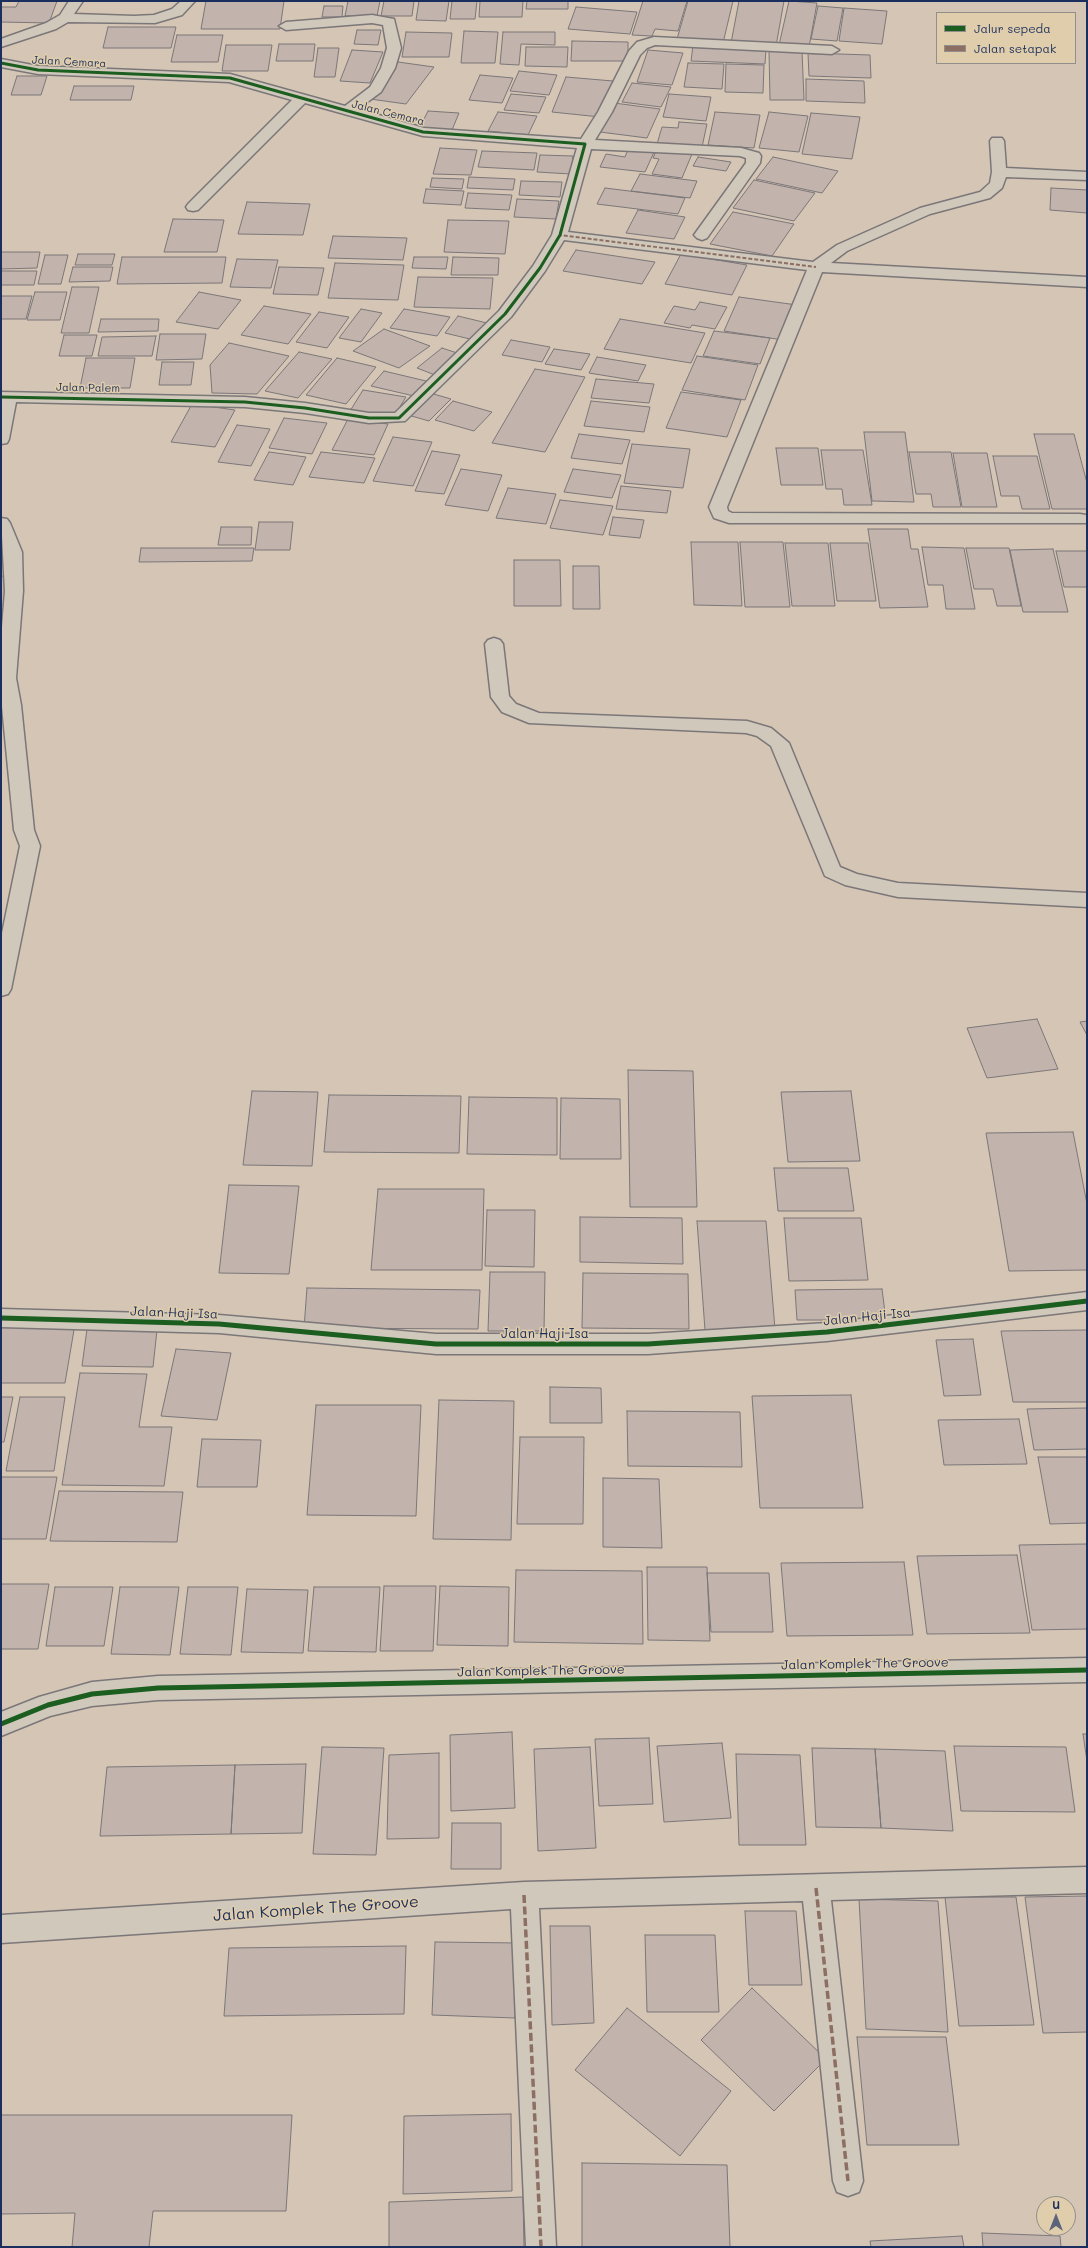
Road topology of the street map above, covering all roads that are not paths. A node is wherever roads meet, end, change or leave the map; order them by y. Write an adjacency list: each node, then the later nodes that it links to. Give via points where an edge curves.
1 (76, 1): 3 (street)
2 (188, 1): 3 (street, via 177,12 150,19)
3 (65, 18): 5 (street, via 51,26)
4 (286, 26): 9 (street, via 372,19 390,22 394,48 388,68 376,88)
5 (1, 43)
6 (832, 50): 11 (street, via 654,41 642,45 634,54)
7 (1, 63): 8 (street, Jalan Cemara, via 38,70 218,77 249,82)
8 (302, 98): 9 (street, Jalan Cemara); 14 (street)
9 (348, 111): 11 (street, Jalan Cemara, via 423,132)
10 (997, 141): 12 (street)
11 (586, 144): 15 (street); 16 (street, Jalan Cemara, via 741,152 754,156 753,163)
12 (999, 172): 13 (street); 17 (street, via 997,185 985,195 925,211 842,248)
13 (1087, 176)
14 (193, 207)
15 (560, 235): 17 (street); 19 (street, Jalan Palem, via 540,268 505,314 399,418 369,418 252,403 175,399)
16 (702, 235)
17 (816, 267): 18 (street); 21 (street, via 718,507 720,514 729,518)
18 (1087, 282)
19 (5, 397): 20 (street)
20 (1, 439)
21 (1080, 519)
22 (1, 523): 24 (street, via 13,552 14,591)
23 (494, 644): 25 (street, via 500,697 509,708 536,718 748,727 764,732 779,743 832,871 852,880 898,890)
24 (4, 678): 26 (street, via 12,705 24,830 30,846)
25 (1087, 900)
26 (1, 989)
27 (1087, 1301): 28 (street, Jalan Haji Isa, via 828,1332 648,1344 436,1344 219,1324)
28 (1, 1318)
29 (1087, 1670): 30 (street, Jalan Komplek The Groove, via 158,1688 92,1694 48,1705)
30 (1, 1724)
31 (1087, 1880): 32 (street, Jalan Komplek The Groove)
32 (816, 1888): 33 (street, Jalan Komplek The Groove); 35 (street)
33 (524, 1896): 34 (street, Jalan Komplek The Groove); 36 (street)
34 (1, 1929)
35 (848, 2181)
36 (541, 2247)

